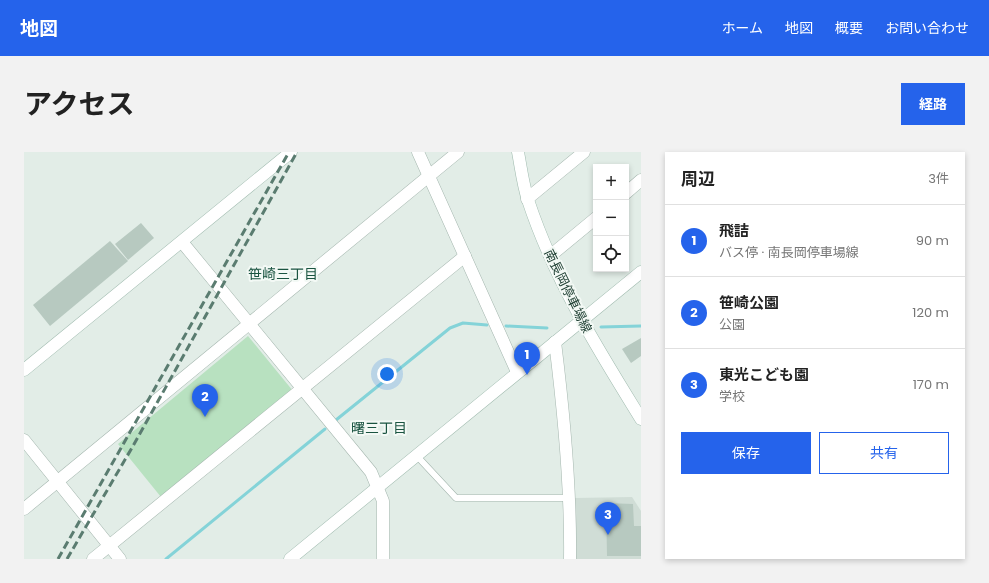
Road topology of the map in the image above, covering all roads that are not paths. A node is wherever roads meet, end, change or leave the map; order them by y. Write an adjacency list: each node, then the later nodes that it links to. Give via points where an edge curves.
1 (290, 152): 11 (street)
2 (418, 152): 6 (street)
3 (458, 152): 6 (street)
4 (518, 152): 9 (street, 南長岡停車場線)
5 (584, 152): 9 (street)
6 (429, 177): 12 (street); 16 (street)
7 (641, 180): 8 (street)
8 (629, 190)
9 (528, 199): 13 (street, 南長岡停車場線)
10 (593, 220): 13 (street)
11 (182, 242): 16 (street); 18 (street)
12 (465, 256): 19 (street); 20 (street)
13 (550, 256): 15 (street, 南長岡停車場線)
14 (641, 272): 15 (street)
15 (581, 321): 17 (street); 21 (street, 南長岡停車場線)
16 (249, 325): 20 (street); 24 (street)
17 (556, 342): 19 (street); 26 (street)
18 (24, 370)
19 (517, 372): 23 (street)
20 (302, 389): 25 (street, via 371,472); 28 (street)
21 (641, 419)
22 (24, 440): 24 (street)
23 (416, 455): 25 (street); 26 (lane, via 456,498)
24 (57, 482): 27 (street); 28 (street)
25 (378, 487): 31 (street); 32 (street, via 383,501)
26 (570, 498): 33 (street)
27 (24, 509)
28 (109, 546): 29 (street); 30 (street)
29 (93, 559)
30 (120, 559)
31 (290, 559)
32 (383, 559)
33 (570, 559)

